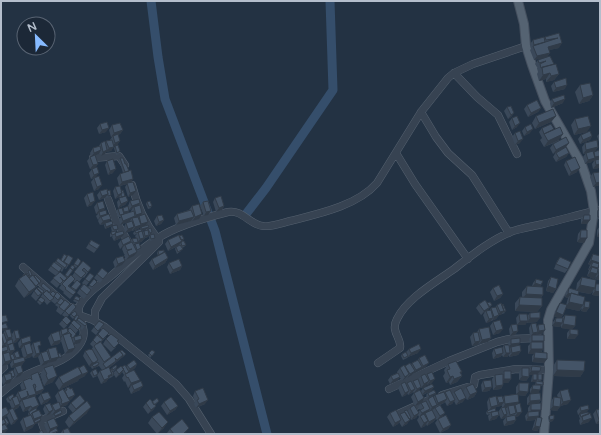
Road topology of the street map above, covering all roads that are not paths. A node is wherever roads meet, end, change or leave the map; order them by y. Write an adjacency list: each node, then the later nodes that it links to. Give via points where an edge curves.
1 (518, 1): 2 (main road)
2 (526, 46): 3 (street); 9 (main road, via 545,101 582,156)
3 (454, 73): 4 (street); 6 (street, via 498,115)
4 (421, 112): 5 (street); 10 (street, via 448,154 472,175)
5 (396, 153): 11 (street, via 374,186 359,197 331,210 265,226 253,223 237,212 227,212 192,223); 13 (street)
6 (518, 154)
7 (93, 158): 11 (street, via 119,156 122,159 143,219)
8 (108, 200): 12 (street)
9 (597, 211): 10 (street); 17 (main road, via 589,243 550,310)
10 (509, 233): 13 (street)
11 (158, 238): 12 (street); 16 (street, via 160,240 156,245 102,298 95,311)
12 (135, 256): 15 (street, via 83,300)
13 (468, 259): 18 (street, via 409,303 394,326 400,348)
14 (23, 267): 15 (street)
15 (79, 312): 16 (street); 21 (street, via 84,330 83,339 75,350 59,361 17,380)
16 (96, 321): 25 (street, via 176,384 189,399)
17 (549, 338): 19 (main road); 20 (street, via 509,339 497,342)
18 (378, 363)
19 (549, 370): 23 (street, via 516,369 477,375 472,386 440,395); 26 (main road)
20 (389, 389)
21 (1, 393)
22 (63, 411): 24 (street, via 40,417)
23 (398, 414)
24 (46, 434)
25 (211, 434)
26 (544, 434)

